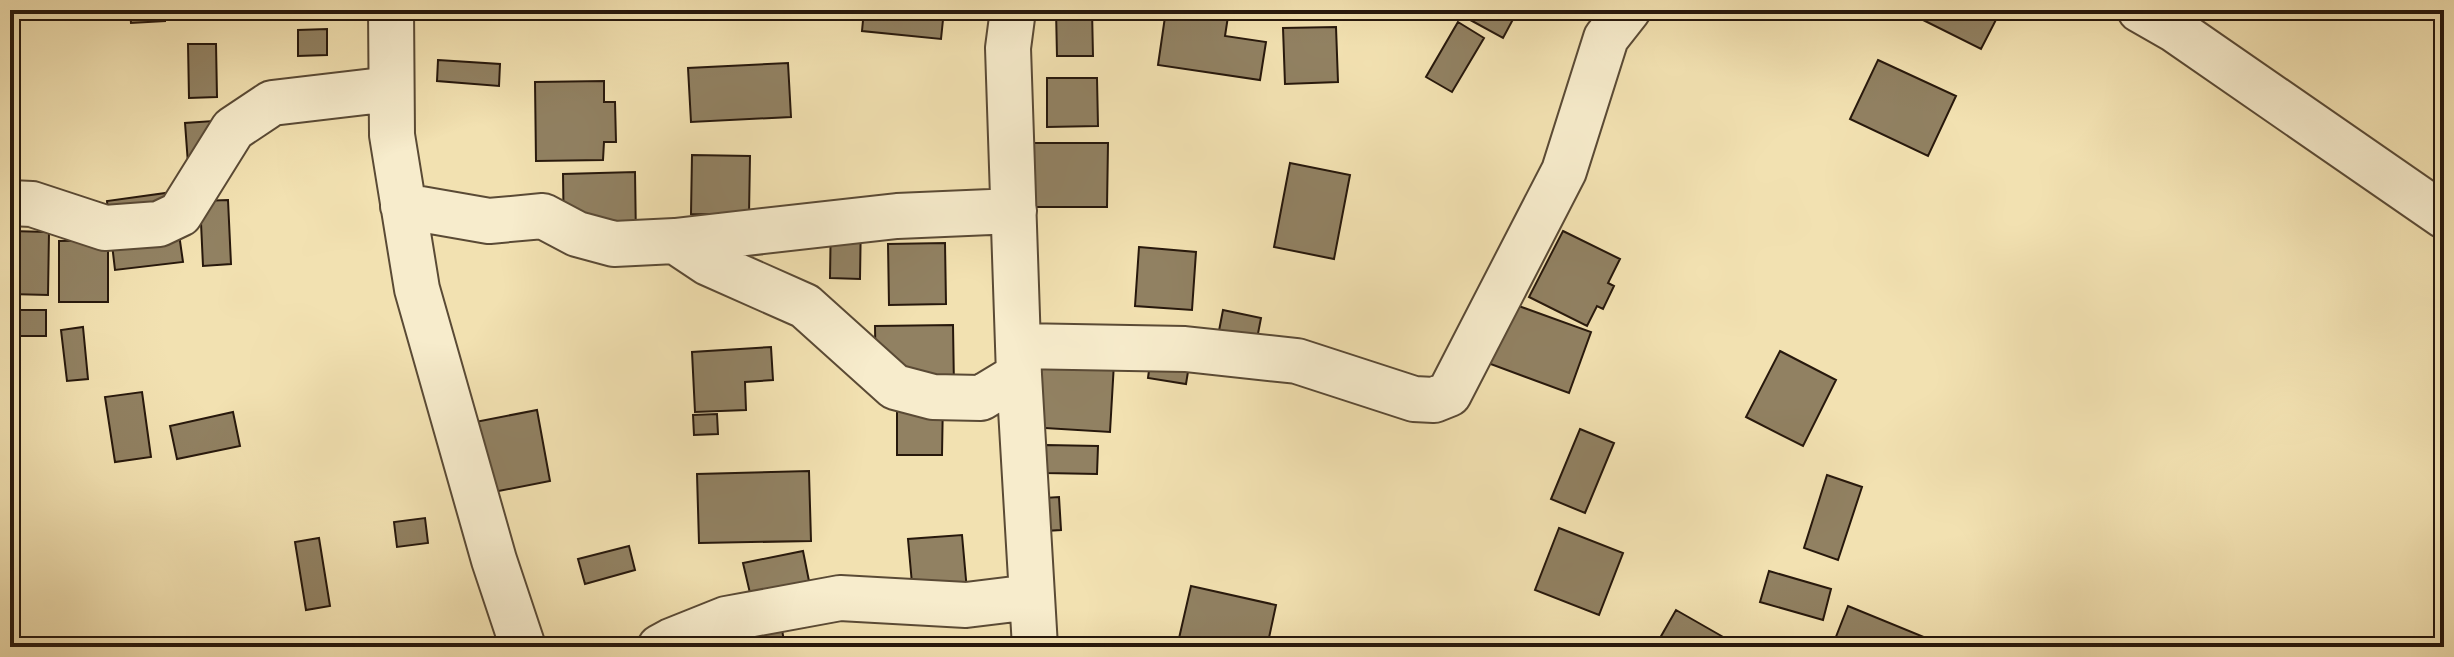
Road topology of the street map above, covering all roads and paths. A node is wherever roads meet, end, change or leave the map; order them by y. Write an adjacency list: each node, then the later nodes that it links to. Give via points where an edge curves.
1 (391, 10): 5 (street)
2 (1013, 10): 8 (street, via 1008,48)
3 (1628, 10): 11 (street, via 1606,38 1564,171 1449,394 1414,399 1297,361 1185,349)
4 (2140, 10): 9 (street)
5 (391, 89): 6 (street, via 272,103 233,129 180,214 159,224 105,228 32,204); 7 (street)
6 (10, 203)
7 (403, 206): 10 (street, via 489,221 543,216 577,234 614,244); 13 (street, via 417,289)
8 (1014, 211): 10 (street, via 897,216); 11 (street)
9 (2444, 216)
10 (675, 241): 11 (street, via 708,263 805,306 895,387 933,397 981,398)
11 (1018, 361): 12 (street)
12 (1032, 597): 14 (street, via 966,605 840,598 726,619); 15 (street)
13 (523, 647)
14 (660, 647)
15 (1035, 647)

